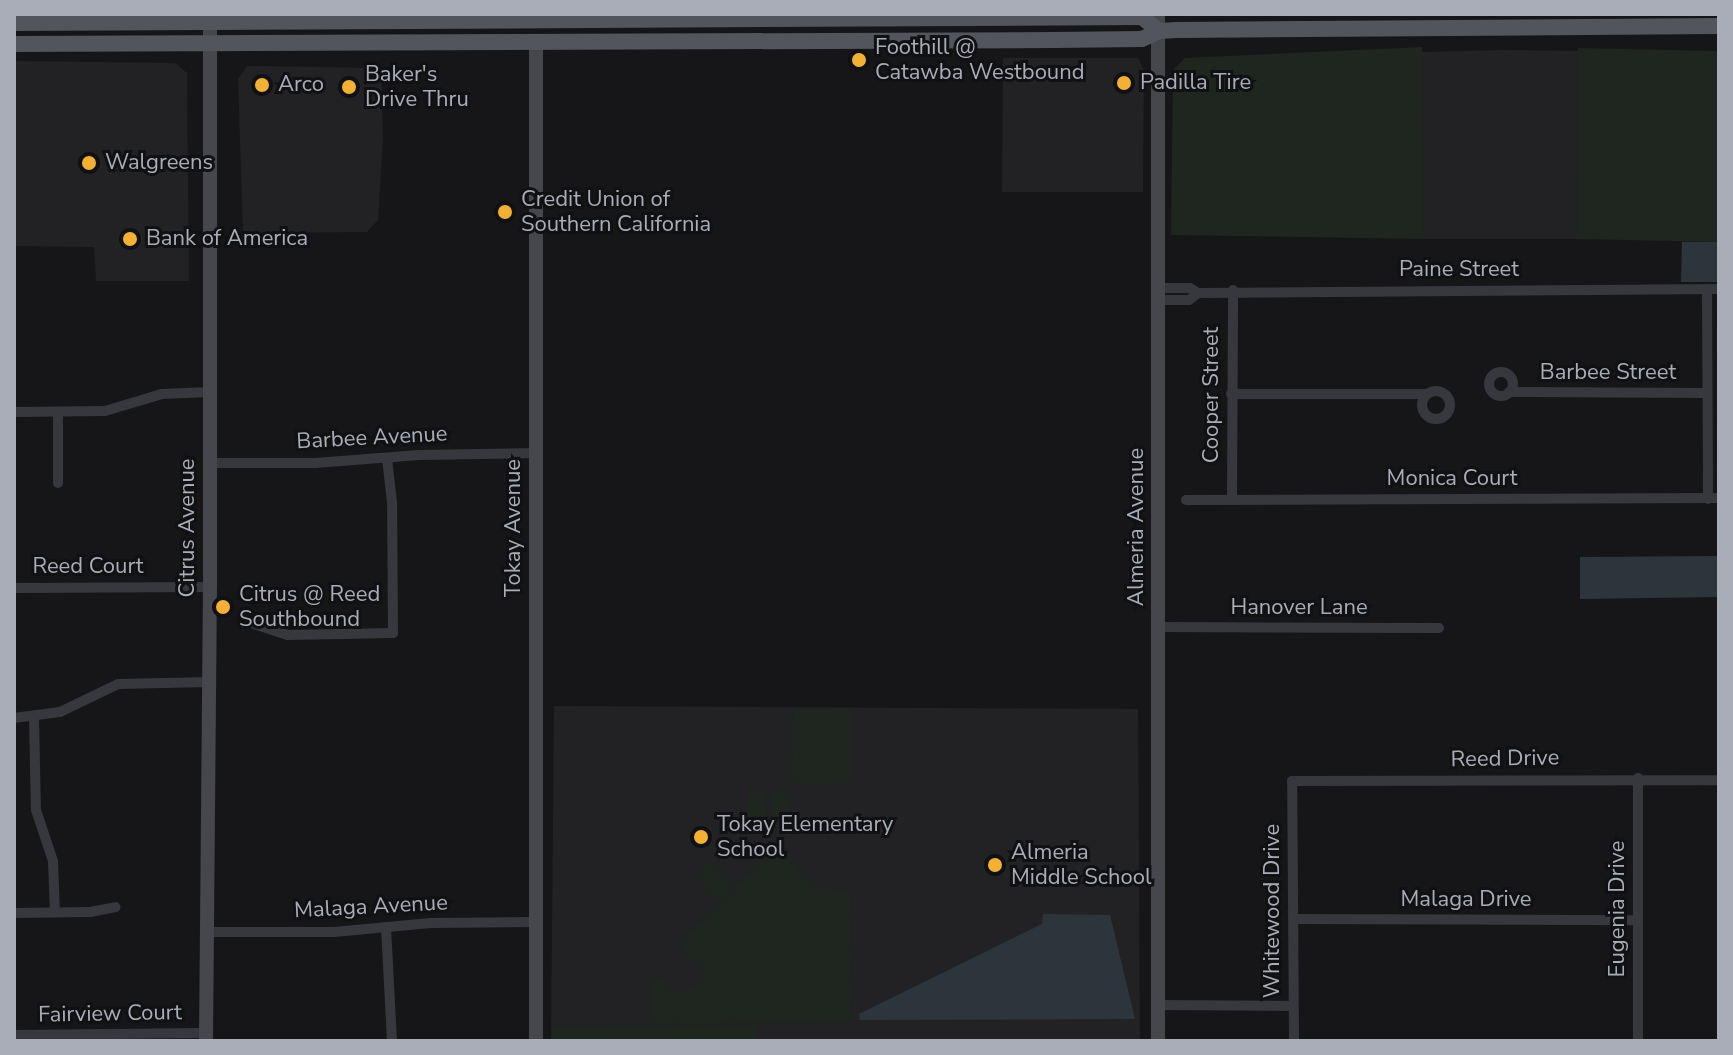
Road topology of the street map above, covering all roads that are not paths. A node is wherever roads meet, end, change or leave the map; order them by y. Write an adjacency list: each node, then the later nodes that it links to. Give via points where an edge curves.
1 (837, 16): 2 (main road); 4 (main road, via 1142,17)
2 (537, 17): 3 (main road); 8 (street, Tokay Avenue)
3 (210, 18): 5 (main road); 7 (street, Citrus Avenue)
4 (1158, 22): 6 (main road); 8 (main road, via 1142,39); 13 (street, Almeria Avenue)
5 (14, 23)
6 (1719, 26)
7 (210, 41): 8 (main road); 9 (main road); 14 (street, Citrus Avenue)
8 (536, 41): 21 (street, Tokay Avenue)
9 (14, 44)
10 (1707, 289): 11 (street, Paine Street); 12 (street, Paine Street); 16 (street)
11 (1719, 289)
12 (1233, 290): 13 (street, Paine Street, via 1198,293 1189,300); 17 (street, Cooper Street)
13 (1159, 294): 31 (street, Almeria Avenue)
14 (210, 392): 20 (street, via 162,394 105,411); 23 (street, Citrus Avenue)
15 (1509, 392): 16 (street, Barbee Street)
16 (1707, 393): 26 (street)
17 (1231, 394): 18 (street); 25 (street, Cooper Street)
18 (1427, 394)
19 (14, 412): 20 (street)
20 (58, 412): 24 (street)
21 (536, 453): 22 (street, Barbee Avenue); 44 (street, Tokay Avenue)
22 (387, 458): 23 (street, Barbee Avenue); 30 (street, via 393,633 288,635)
23 (210, 463): 28 (street, Citrus Avenue)
24 (58, 483)
25 (1232, 499): 26 (street, Monica Court); 27 (street, Monica Court)
26 (1713, 499)
27 (1186, 500)
28 (210, 587): 29 (street, Reed Court); 33 (street, Citrus Avenue)
29 (14, 588)
30 (254, 624)
31 (1159, 627): 32 (street, Hanover Lane); 47 (street, Almeria Avenue)
32 (1439, 628)
33 (210, 682): 35 (street, via 118,684 60,712); 46 (street, Citrus Avenue)
34 (14, 718): 35 (street)
35 (34, 718): 40 (street, via 36,810 53,861)
36 (1638, 778): 37 (street, Reed Drive); 38 (street, Reed Drive); 43 (street, Eugenia Drive)
37 (1719, 780)
38 (1292, 781): 42 (street, Whitewood Drive)
39 (116, 907): 40 (street)
40 (55, 912): 41 (street)
41 (14, 913)
42 (1293, 919): 43 (street, Malaga Drive); 48 (street, Whitewood Drive)
43 (1638, 920): 56 (street, Eugenia Drive)
44 (537, 922): 45 (street, Malaga Avenue); 53 (street, Tokay Avenue)
45 (386, 927): 46 (street, Malaga Avenue); 52 (street)
46 (207, 932): 50 (street, Citrus Avenue)
47 (1158, 1005): 48 (street); 54 (street, Almeria Avenue)
48 (1293, 1006): 55 (street, Whitewood Drive)
49 (15, 1037): 51 (street, Fairview Court)
50 (206, 1037): 51 (street, Fairview Court)
51 (130, 1038)
52 (392, 1041)
53 (536, 1041)
54 (1158, 1041)
55 (1294, 1041)
56 (1638, 1041)

